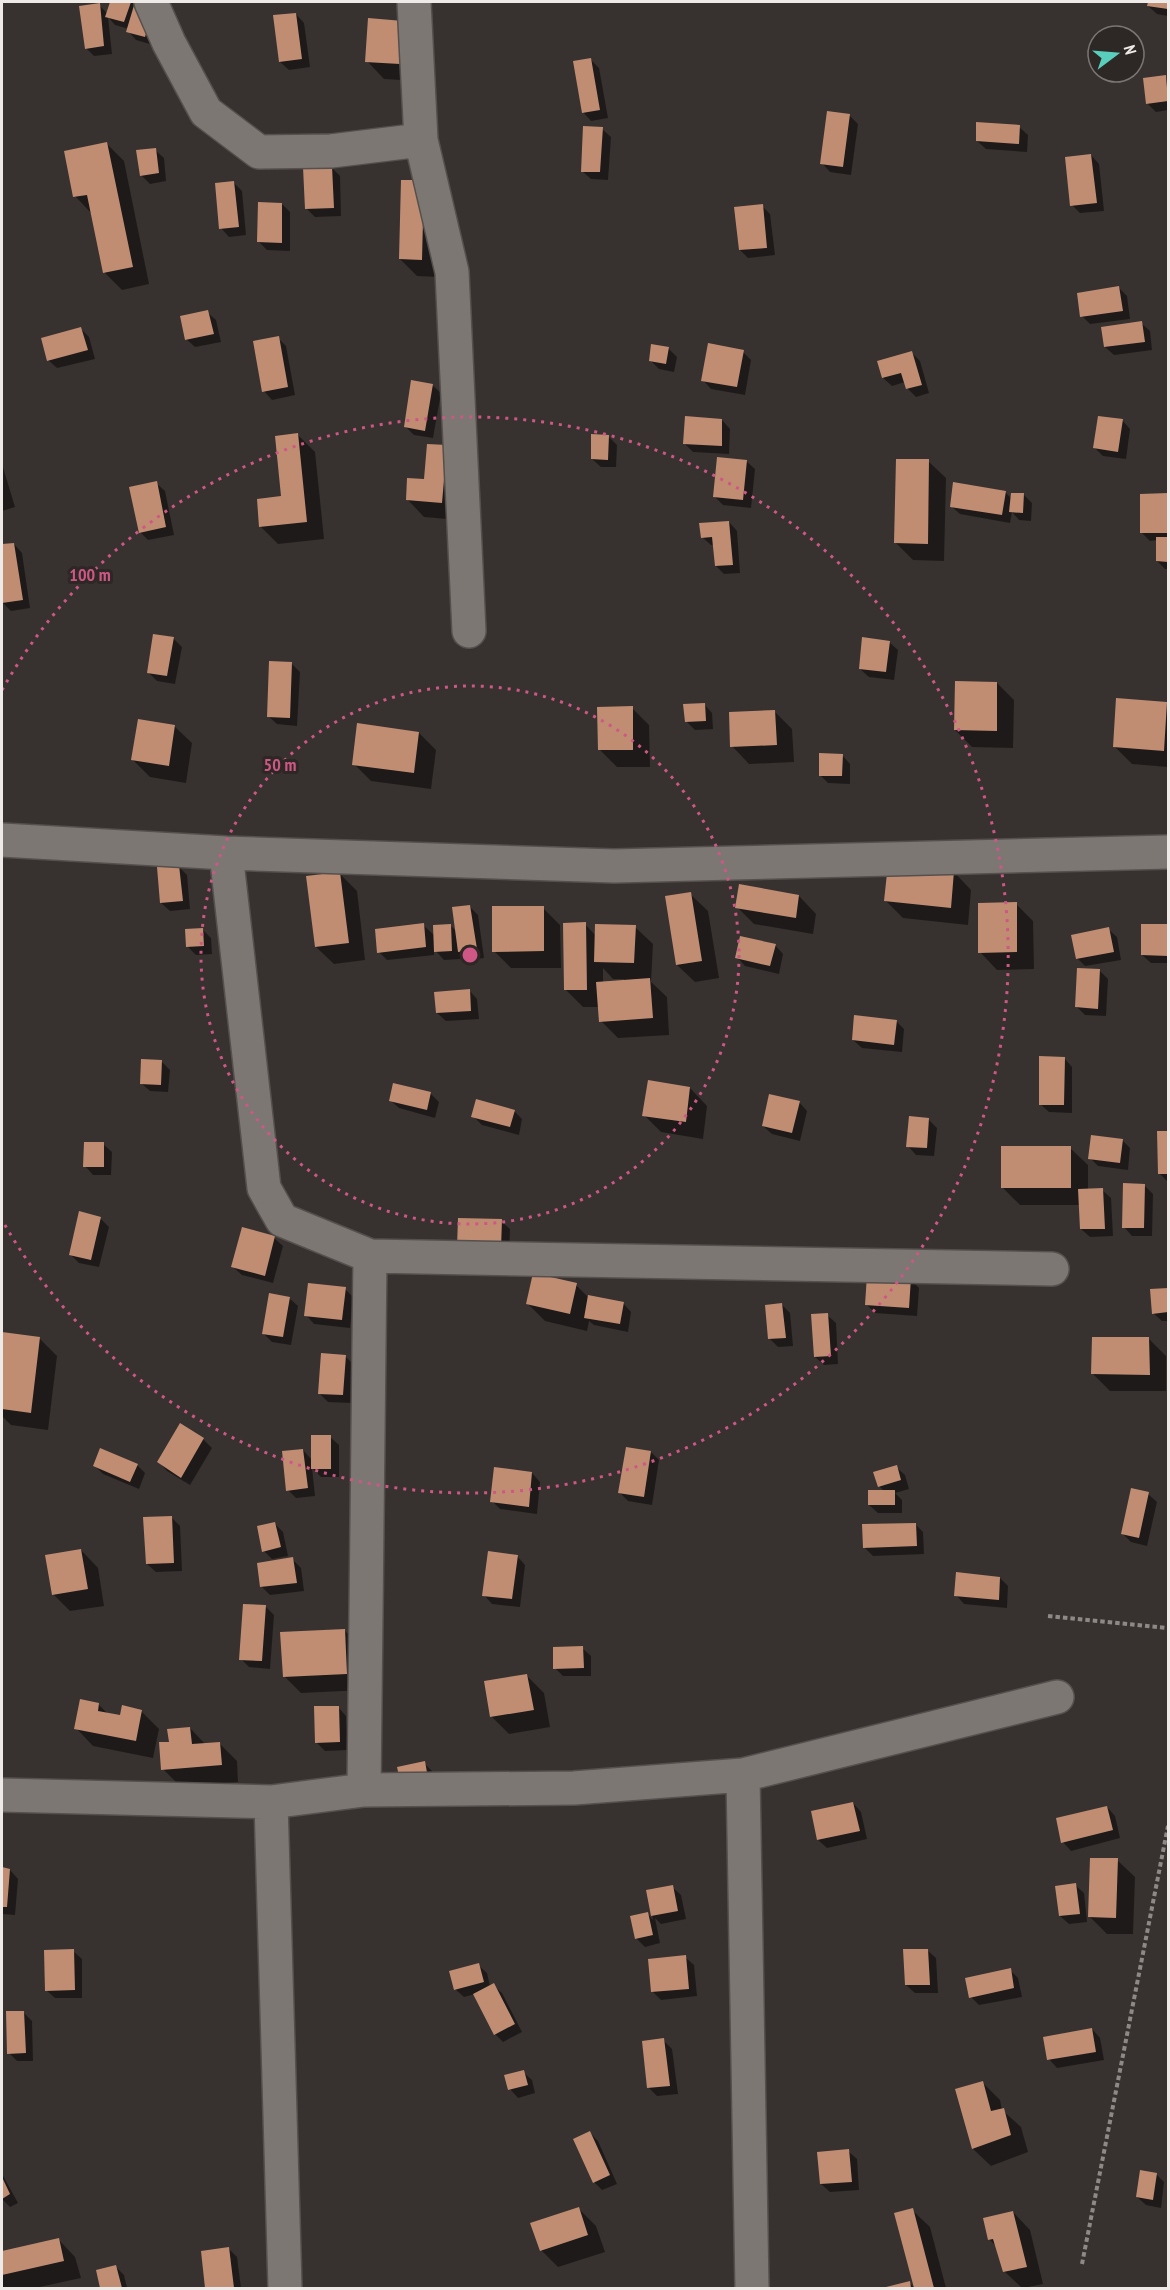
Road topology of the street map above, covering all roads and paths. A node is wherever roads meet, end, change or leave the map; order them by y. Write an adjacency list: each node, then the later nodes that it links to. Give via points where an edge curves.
1 (151, 2): 3 (street, via 206,112 259,152 331,150)
2 (414, 2): 3 (street)
3 (421, 140): 4 (street, via 452,272)
4 (469, 632)
5 (2, 840): 7 (street)
6 (1168, 852): 7 (street, via 614,866)
7 (226, 853): 8 (street, via 264,1188 282,1220)
8 (370, 1256): 9 (street); 14 (street)
9 (1052, 1269)
10 (1048, 1616): 11 (path)
11 (1168, 1628)
12 (1057, 1697): 13 (street)
13 (743, 1775): 14 (street, via 574,1788); 20 (street)
14 (364, 1790): 16 (street)
15 (2, 1795): 16 (street)
16 (272, 1802): 19 (street)
17 (1168, 1826): 18 (path)
18 (1082, 2264)
19 (285, 2289)
20 (752, 2289)

